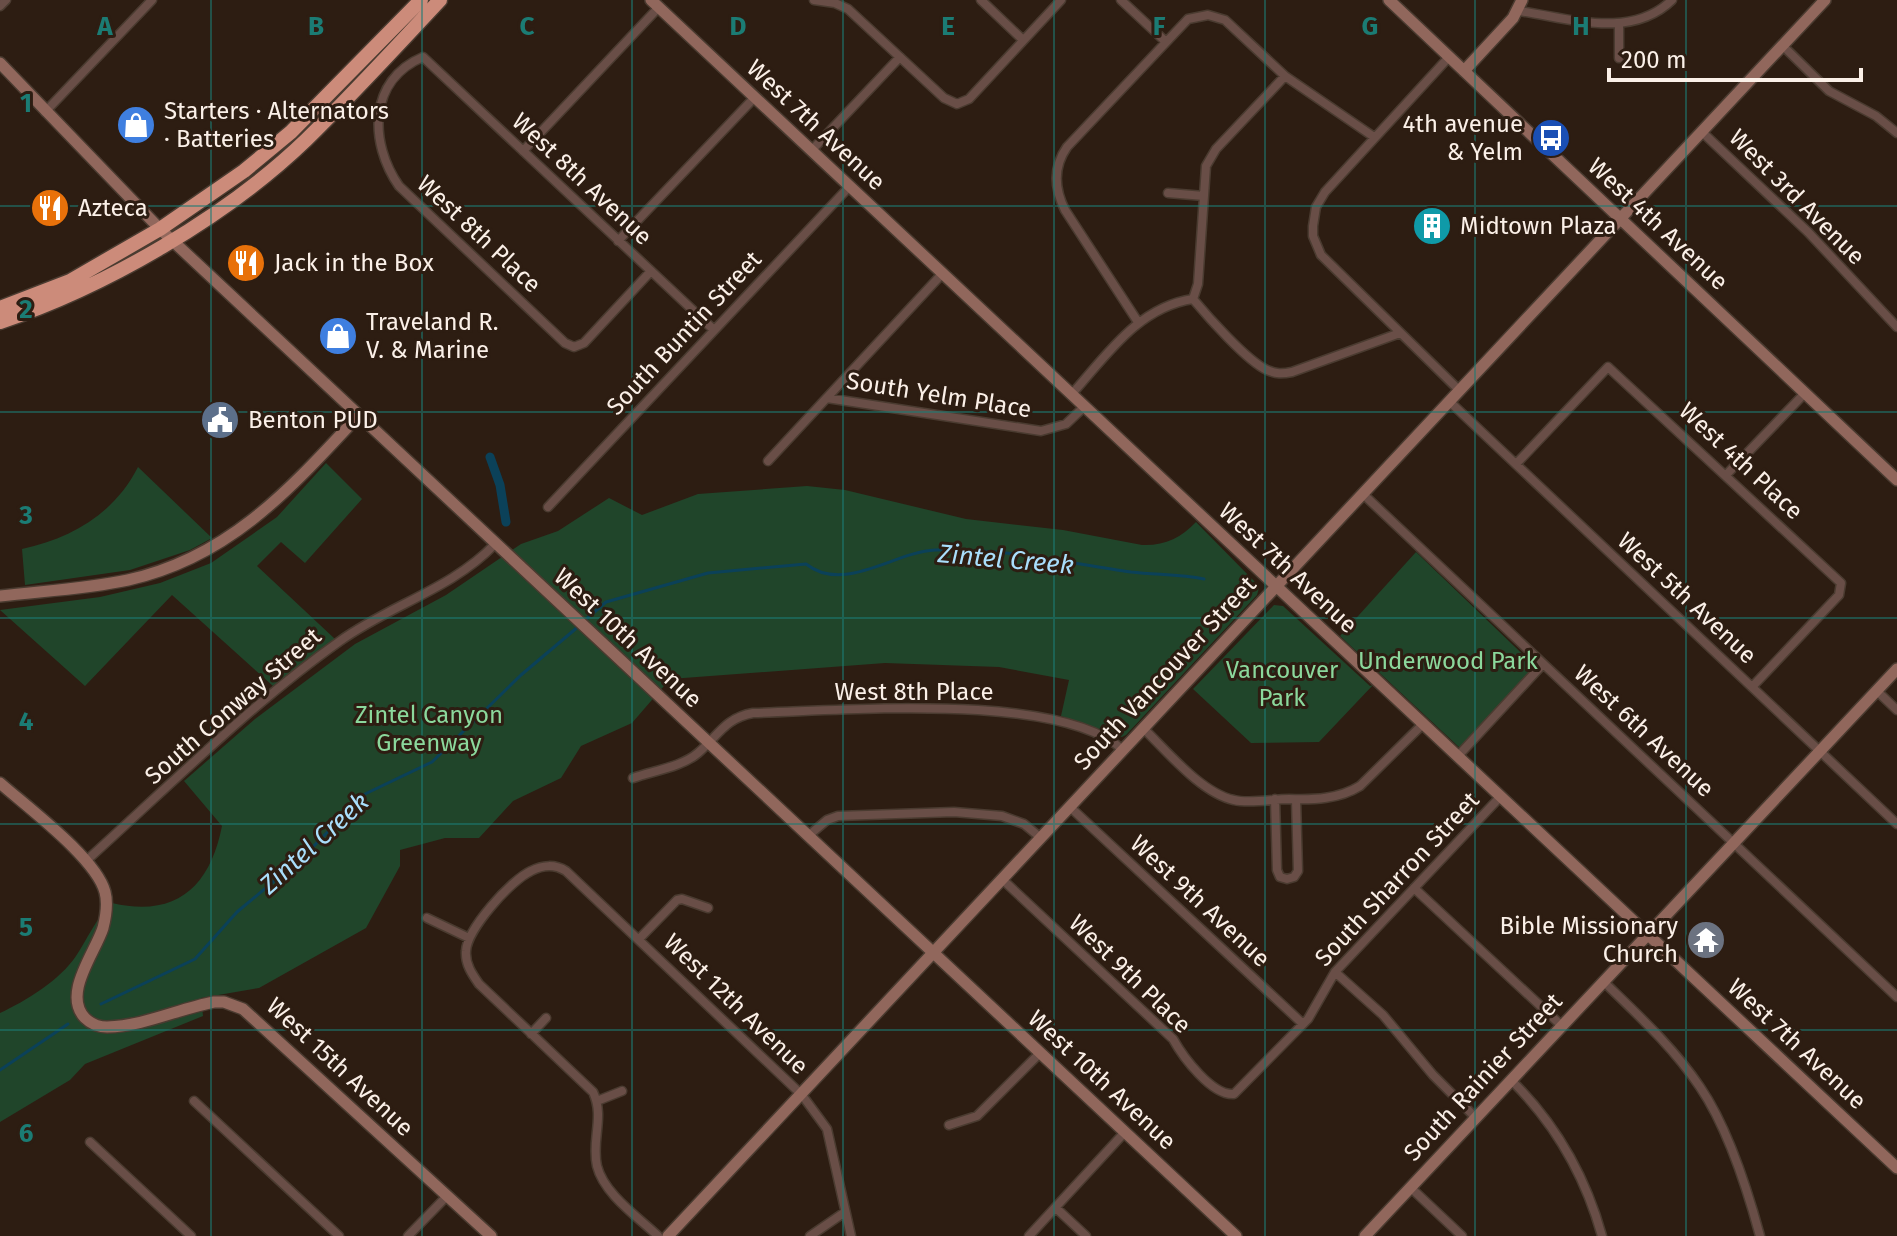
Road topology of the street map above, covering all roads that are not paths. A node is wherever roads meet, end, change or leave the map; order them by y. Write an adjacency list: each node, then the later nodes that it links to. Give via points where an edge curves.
1 (6, 0): 13 (street)
2 (152, 0): 27 (street)
3 (421, 0): 37 (highway, via 261,159)
4 (440, 0): 38 (highway, via 305,141 254,184)
5 (814, 0): 20 (street, via 848,9)
6 (981, 0): 16 (street)
7 (1061, 0): 16 (street)
8 (1121, 0): 17 (street)
9 (1389, 0): 21 (street, West 4th Avenue)
10 (1672, 0): 15 (street, via 1646,18)
11 (1825, 0): 18 (street, South Vancouver Street)
12 (655, 4): 26 (street, West 7th Avenue); 31 (street)
13 (0, 6)
14 (1520, 6): 15 (street); 24 (street)
15 (1619, 24): 22 (street)
16 (1023, 40): 20 (street, via 969,99 957,104)
17 (1165, 41): 25 (street, via 1188,19 1208,15 1234,27); 45 (street, via 1067,147 1055,180 1065,210)
18 (1782, 45): 28 (street, South Vancouver Street); 29 (street, via 1829,91)
19 (423, 57): 31 (street, West 8th Avenue); 40 (street, West 8th Place, via 392,80 378,112 390,174 411,199 574,347 584,343)
20 (900, 57): 32 (street)
21 (1449, 57): 24 (street, West 4th Avenue); 30 (street)
22 (1619, 58)
23 (0, 63): 27 (street, West 10th Avenue)
24 (1464, 71): 36 (street, West 4th Avenue)
25 (1285, 76): 30 (street); 35 (street, via 1210,158)
26 (755, 97): 32 (street, West 7th Avenue); 39 (street)
27 (45, 112): 37 (street, West 10th Avenue)
28 (1701, 131): 36 (street, South Vancouver Street); 46 (street, West 3rd Avenue, via 1808,232)
29 (1897, 133)
30 (1374, 137): 48 (street, via 1320,199 1313,236 1334,270)
31 (523, 151): 39 (street, West 8th Avenue)
32 (811, 151): 33 (street, West 7th Avenue)
33 (849, 187): 41 (street, West 7th Avenue); 47 (street, South Buntin Street)
34 (1168, 193): 35 (street)
35 (1204, 196): 42 (street)
36 (1621, 219): 49 (street, South Vancouver Street); 50 (street, West 4th Avenue)
37 (160, 229): 38 (street, West 10th Avenue); 43 (highway, via 70,281)
38 (172, 240): 44 (highway, via 88,286); 55 (street, West 10th Avenue)
39 (618, 241): 40 (street, West 8th Avenue)
40 (651, 271): 47 (street, West 8th Avenue)
41 (942, 274): 51 (street, West 7th Avenue); 52 (street)
42 (1193, 299): 45 (street); 48 (street, via 1252,360 1279,374)
43 (0, 308)
44 (0, 322)
45 (1138, 322): 51 (street)
46 (1897, 327)
47 (714, 330): 61 (street, South Buntin Street)
48 (1400, 333): 49 (street)
49 (1460, 391): 53 (street, South Vancouver Street)
50 (1805, 393): 58 (street); 59 (street, West 4th Avenue)
51 (1071, 395): 54 (street, West 7th Avenue)
52 (827, 398): 54 (street, South Yelm Place, via 1041,431 1066,424); 56 (street)
53 (1450, 402): 57 (street, West 5th Avenue); 60 (street, South Vancouver Street)
54 (1084, 407): 63 (street, West 7th Avenue)
55 (358, 416): 62 (street, West 10th Avenue); 64 (street, via 271,506 206,552 127,580)
56 (768, 461)
57 (1516, 464): 58 (street, West 4th Place, via 1608,367); 67 (street, West 5th Avenue)
58 (1727, 474): 67 (street, West 4th Place, via 1842,588)
59 (1897, 480)
60 (1363, 494): 63 (street, South Vancouver Street); 65 (street, West 6th Avenue)
61 (548, 507)
62 (495, 544): 72 (street, West 10th Avenue); 86 (street, South Conway Street, via 459,575 368,623 311,663)
63 (1277, 587): 70 (street, West 7th Avenue); 71 (street, South Vancouver Street)
64 (0, 596)
65 (1543, 664): 75 (street); 85 (street, West 6th Avenue)
66 (1897, 669): 68 (street, South Rainier Street)
67 (1752, 687): 74 (street, West 5th Avenue)
68 (1877, 691): 69 (street); 74 (street, South Rainier Street)
69 (1897, 710)
70 (1423, 724): 75 (street, West 7th Avenue); 80 (street, via 1350,792)
71 (1143, 728): 73 (street, South Vancouver Street); 79 (street, via 1219,794 1236,801)
72 (707, 742): 73 (street, West 8th Place, via 730,720 753,713 959,708 1055,722 1108,738); 76 (street, West 8th Place, via 688,759); 83 (street, West 10th Avenue)
73 (1123, 750): 81 (street, South Vancouver Street)
74 (1820, 751): 82 (street, West 5th Avenue); 85 (street, South Rainier Street)
75 (1458, 756): 78 (street, West 7th Avenue)
76 (633, 778)
77 (0, 783): 86 (street, West 15th Avenue)
78 (1501, 796): 88 (street, South Sharron Street); 91 (street, West 7th Avenue)
79 (1275, 799): 80 (street); 80 (street, via 1277,870 1287,879 1298,871)
80 (1296, 800)
81 (1070, 807): 84 (street, South Vancouver Street); 99 (street, West 9th Avenue)
82 (1897, 824)
83 (808, 836): 84 (street, via 838,816 954,812 1014,819); 94 (street, West 10th Avenue)
84 (1041, 838): 87 (street, South Vancouver Street)
85 (1734, 843): 91 (street, South Rainier Street); 97 (street, West 6th Avenue)
86 (86, 861): 115 (street, West 15th Avenue, via 101,881 106,909 79,988 83,1017 105,1027 214,1002 243,1009)
87 (1003, 880): 94 (street, South Vancouver Street); 106 (street, West 9th Place, via 1173,1039 1185,1059)
88 (1414, 888): 95 (street, South Sharron Street); 100 (street)
89 (708, 908): 93 (street, via 677,900)
90 (427, 918): 92 (street)
91 (1648, 934): 96 (street, South Rainier Street); 113 (street, West 7th Avenue)
92 (469, 938): 93 (street, West 12th Avenue, via 522,876 540,867 560,867); 101 (street, via 471,973)
93 (639, 939): 105 (street, West 12th Avenue)
94 (934, 954): 102 (street, West 10th Avenue); 105 (street, South Vancouver Street)
95 (1335, 972): 99 (street, South Sharron Street); 109 (street, via 1383,1015)
96 (1604, 982): 100 (street, South Rainier Street); 132 (street, via 1666,1044 1702,1090 1738,1166)
97 (1897, 997)
98 (546, 1018): 101 (street)
99 (1303, 1024): 106 (street, South Sharron Street, via 1239,1092)
100 (1562, 1026): 103 (street, South Rainier Street)
101 (531, 1034): 108 (street, via 584,1082)
102 (1040, 1053): 110 (street, via 977,1116); 111 (street, West 10th Avenue)
103 (1511, 1080): 109 (street, South Rainier Street); 131 (street, via 1563,1141)
104 (622, 1091): 108 (street)
105 (802, 1095): 117 (street, West 12th Avenue, via 827,1129); 123 (street, South Vancouver Street)
106 (1229, 1095)
107 (194, 1101): 119 (street)
108 (597, 1101): 122 (street, via 601,1175)
109 (1476, 1118): 114 (street, South Rainier Street)
110 (949, 1125)
111 (1125, 1132): 116 (street); 128 (street, West 10th Avenue)
112 (90, 1142): 118 (street)
113 (1897, 1168)
114 (1410, 1187): 129 (street, South Rainier Street); 130 (street)
115 (447, 1196): 120 (street); 121 (street, West 15th Avenue)
116 (1056, 1208): 126 (street); 127 (street)
117 (845, 1212): 124 (street); 125 (street, West 12th Avenue)
118 (191, 1236)
119 (339, 1236)
120 (408, 1236)
121 (491, 1236)
122 (658, 1236)
123 (668, 1236)
124 (810, 1236)
125 (851, 1236)
126 (1029, 1236)
127 (1086, 1236)
128 (1236, 1236)
129 (1365, 1236)
130 (1462, 1236)
131 (1602, 1236)
132 (1760, 1236)

